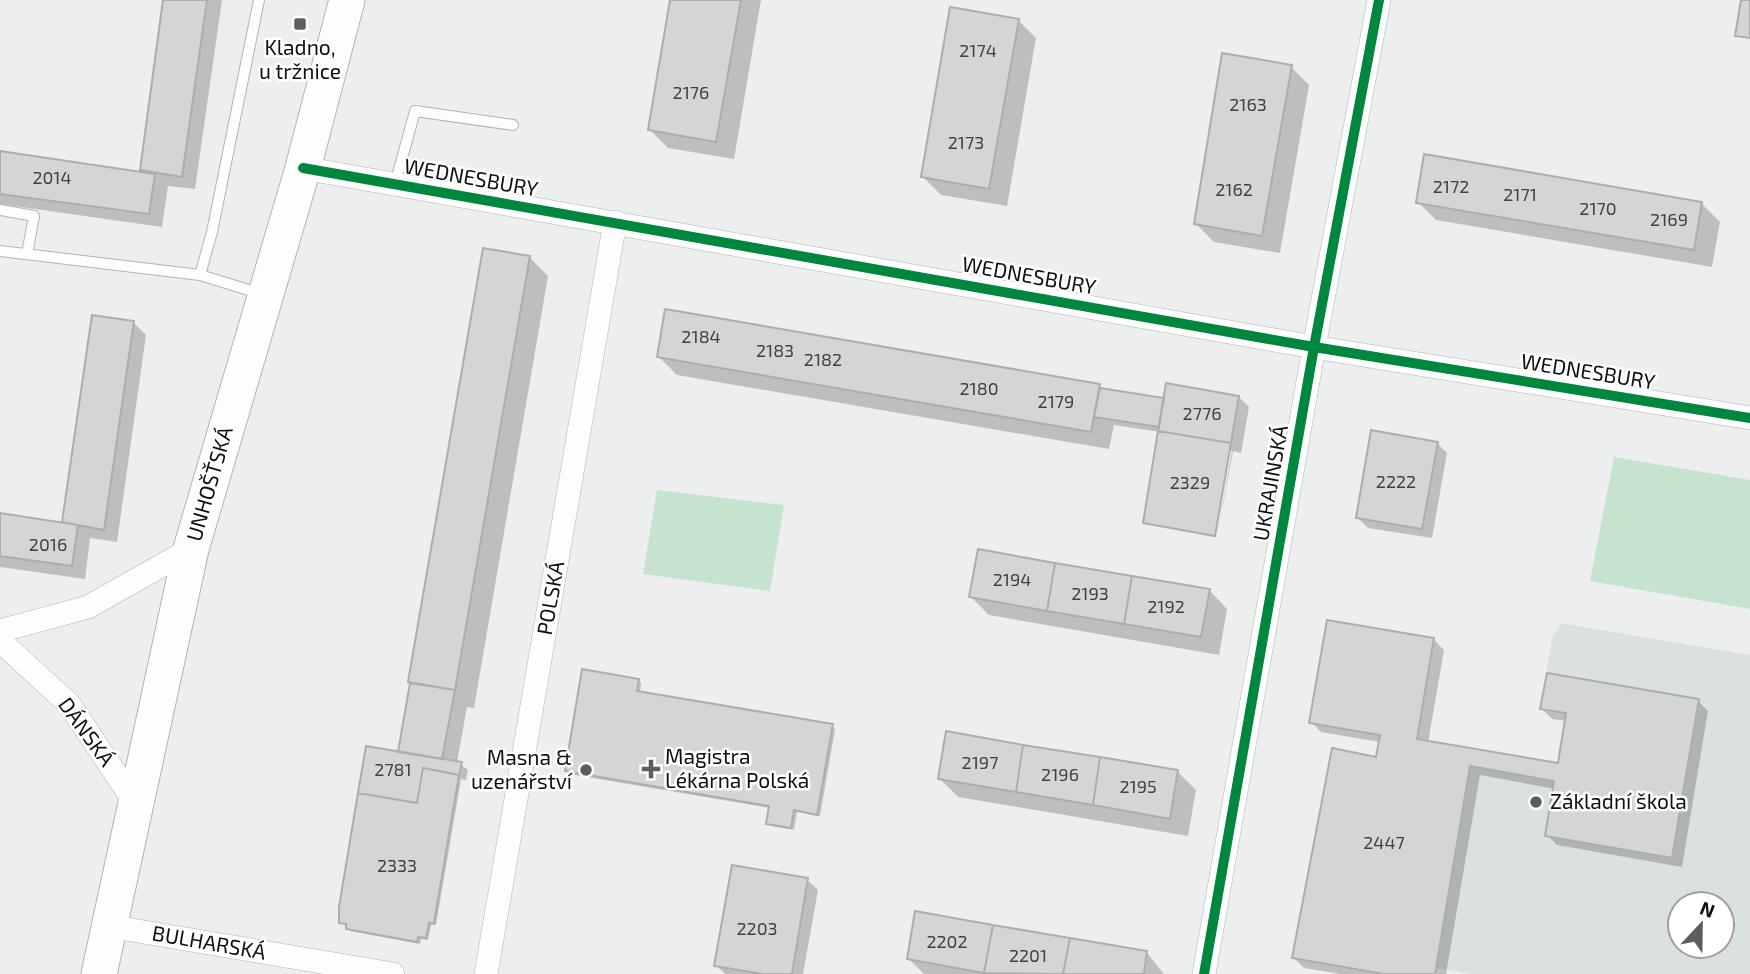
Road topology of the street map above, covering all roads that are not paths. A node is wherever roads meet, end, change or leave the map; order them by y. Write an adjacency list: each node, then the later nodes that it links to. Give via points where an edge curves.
1 (258, 0): 11 (lane)
2 (347, 0): 5 (main road, UNHOŠŤSKÁ)
3 (1379, 0): 13 (street, UKRAJINSKÁ)
4 (513, 125): 6 (lane, via 415,111)
5 (303, 168): 6 (street, WEDNESBURY); 12 (main road, UNHOŠŤSKÁ)
6 (395, 184): 8 (street, WEDNESBURY)
7 (0, 210): 10 (lane, via 34,216)
8 (615, 222): 13 (street, WEDNESBURY); 22 (street, POLSKÁ)
9 (0, 251): 10 (lane)
10 (27, 254): 11 (lane)
11 (200, 275): 12 (lane)
12 (265, 295): 15 (main road, UNHOŠŤSKÁ)
13 (1314, 347): 14 (street, WEDNESBURY); 23 (street, UKRAJINSKÁ)
14 (1750, 418)
15 (191, 550): 16 (street, via 88,607); 18 (main road, UNHOŠŤSKÁ)
16 (0, 631)
17 (0, 641): 18 (street, DÁNSKÁ, via 69,704)
18 (134, 801): 19 (main road, UNHOŠŤSKÁ)
19 (108, 926): 20 (main road, UNHOŠŤSKÁ); 21 (street, BULHARSKÁ)
20 (99, 974)
21 (393, 974)
22 (486, 974)
23 (1204, 974)

